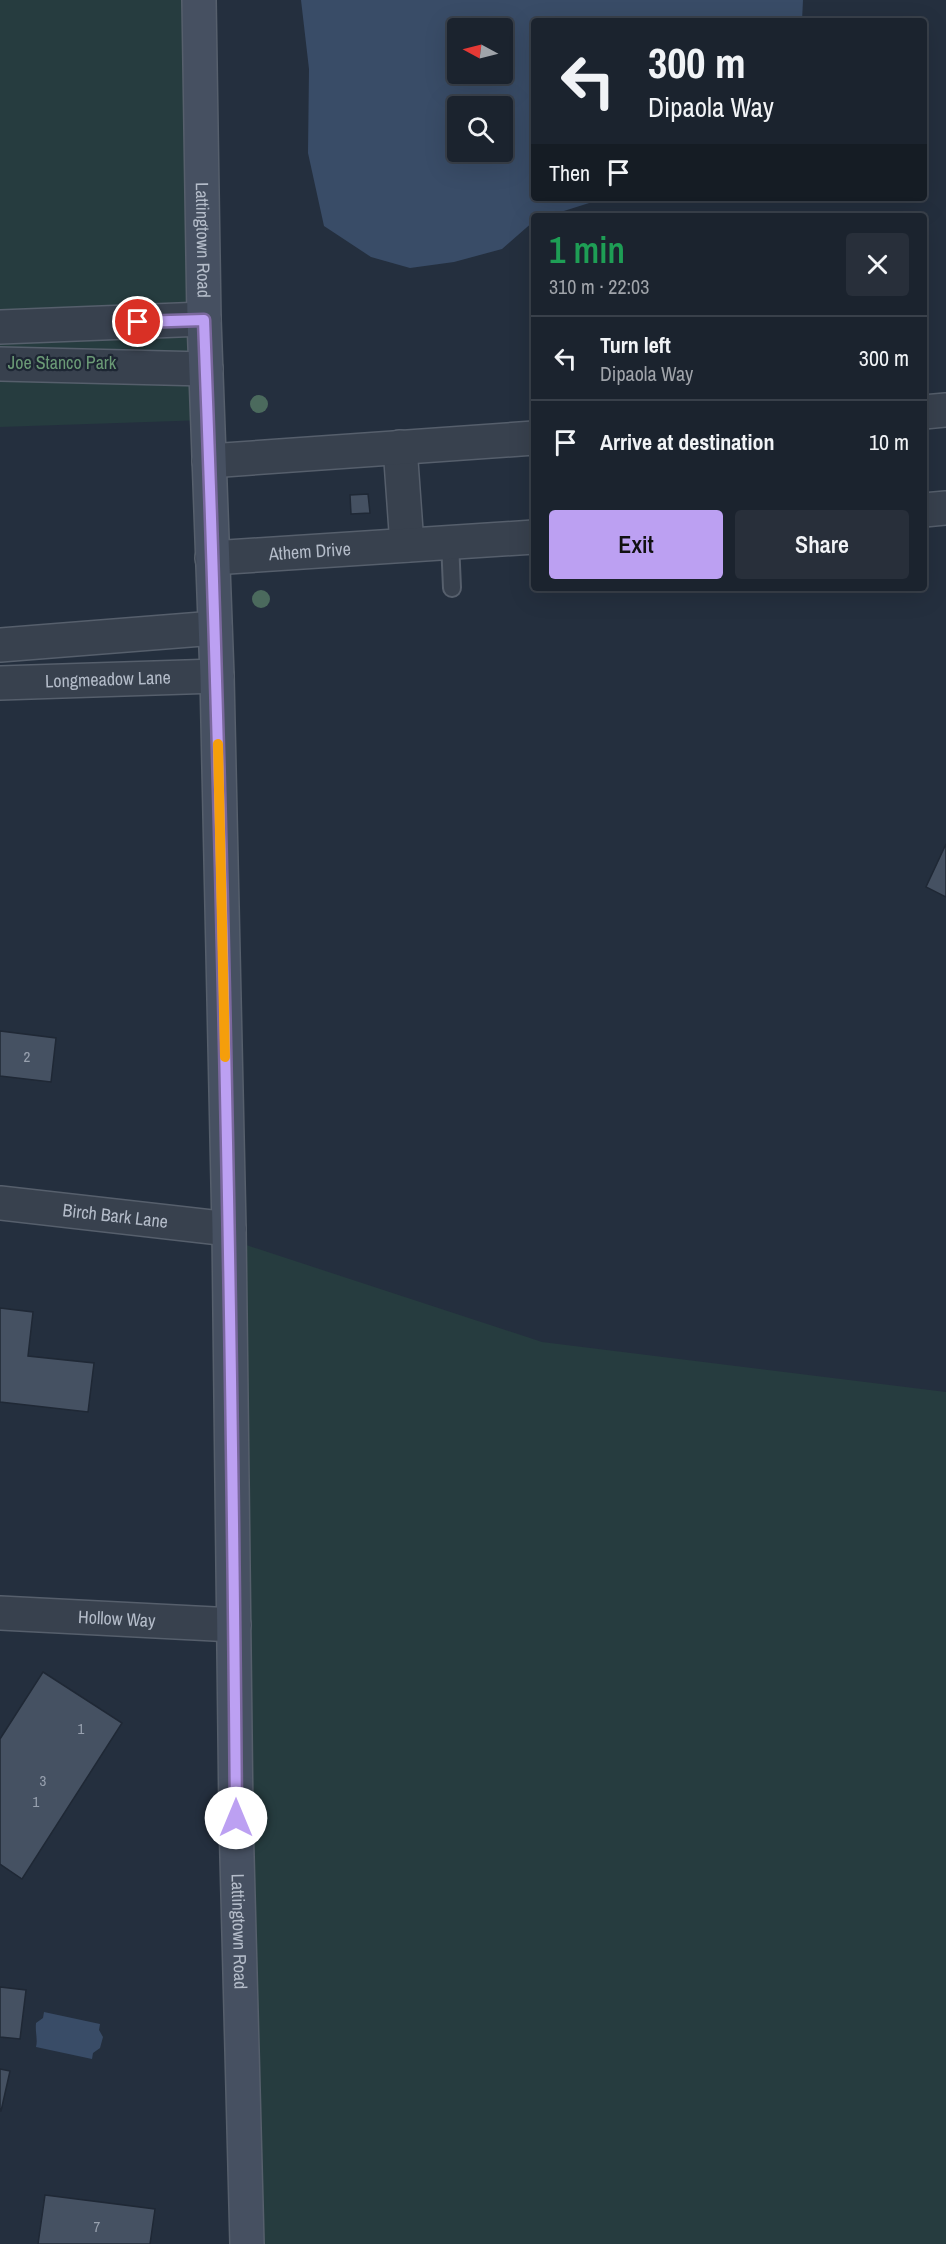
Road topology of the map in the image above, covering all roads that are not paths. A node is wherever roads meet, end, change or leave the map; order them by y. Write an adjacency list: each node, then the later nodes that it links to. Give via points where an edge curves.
1 (199, 0): 2 (street, Lattingtown Road)
2 (204, 320): 3 (street); 5 (street, Lattingtown Road)
3 (0, 327)
4 (0, 364): 5 (street)
5 (206, 369): 10 (street, Lattingtown Road)
6 (946, 410): 7 (street)
7 (927, 412)
8 (531, 438): 9 (street)
9 (400, 447): 10 (street); 15 (street)
10 (209, 460): 16 (street, Lattingtown Road)
11 (946, 508): 12 (street)
12 (927, 510)
13 (531, 537): 14 (street, Athem Drive)
14 (450, 542): 15 (street, Athem Drive); 17 (lane)
15 (407, 545): 16 (street, Athem Drive)
16 (212, 558): 18 (street, Lattingtown Road)
17 (452, 588)
18 (215, 628): 19 (street); 20 (street, Lattingtown Road)
19 (0, 645)
20 (217, 676): 21 (street, Longmeadow Lane); 23 (street, Lattingtown Road)
21 (0, 683)
22 (0, 1203): 23 (street, Birch Bark Lane)
23 (229, 1228): 25 (street, Lattingtown Road)
24 (0, 1613): 25 (street, Hollow Way)
25 (234, 1625): 26 (street, Lattingtown Road)
26 (247, 2244)

